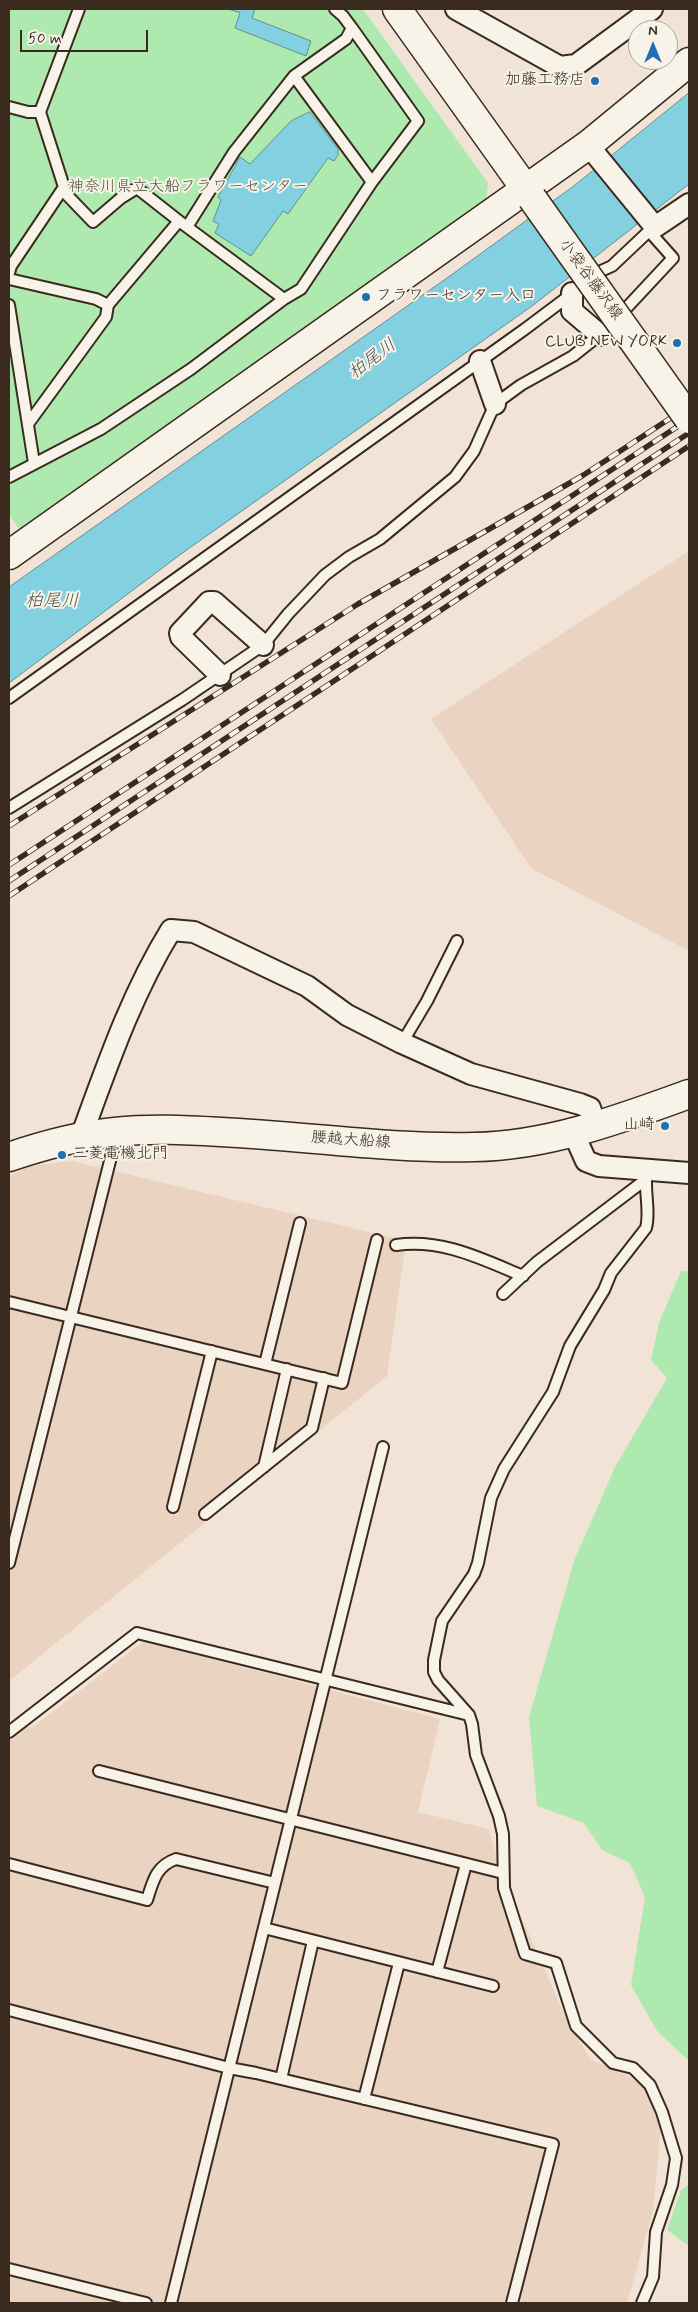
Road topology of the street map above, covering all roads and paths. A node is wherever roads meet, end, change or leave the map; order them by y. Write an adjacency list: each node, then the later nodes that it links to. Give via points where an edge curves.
1 (80, 9): 10 (lane)
2 (335, 9): 6 (lane)
3 (397, 9): 14 (main road, 小袋谷藤沢線)
4 (456, 9): 5 (street, via 560,66 576,65)
5 (652, 9)
6 (352, 28): 8 (lane, via 346,39); 12 (lane, via 418,121)
7 (689, 62): 11 (main road)
8 (294, 76): 12 (lane); 18 (lane, via 234,152)
9 (9, 107): 10 (lane)
10 (40, 112): 13 (lane)
11 (591, 148): 14 (main road); 17 (street)
12 (372, 182): 22 (lane, via 309,279 301,289)
13 (64, 187): 16 (lane, via 67,195 93,222 137,188); 19 (lane)
14 (528, 194): 28 (main road, 小袋谷藤沢線, bridge); 32 (main road)
15 (689, 204): 17 (street)
16 (179, 220): 18 (lane); 24 (lane)
17 (650, 225): 21 (lane, via 612,266 593,274); 25 (lane, via 673,258)
18 (188, 227): 22 (lane)
19 (9, 273)
20 (9, 279): 24 (lane, via 96,299)
21 (572, 293): 25 (street, via 572,311); 26 (lane)
22 (284, 299): 30 (lane, via 191,369 101,429)
23 (9, 305): 29 (lane)
24 (108, 305): 29 (lane, via 106,317)
25 (600, 335): 27 (lane, via 573,356 521,385)
26 (480, 361): 27 (street); 35 (lane)
27 (495, 404): 33 (lane, via 474,451 455,477 380,539 325,575)
28 (689, 419)
29 (28, 424): 30 (lane)
30 (34, 464): 31 (lane)
31 (9, 477)
32 (9, 555)
33 (263, 645): 34 (lane); 34 (street, via 214,602 209,602 180,633 180,637)
34 (220, 675): 36 (lane)
35 (9, 698)
36 (9, 808)
37 (457, 940): 38 (lane)
38 (402, 1043): 40 (street, via 470,1074 590,1108); 42 (street, via 347,1015 307,986 281,973 194,932 171,930 128,1009)
39 (689, 1094): 40 (main road, 腰越大船線)
40 (584, 1129): 41 (main road, 腰越大船線, via 521,1143 474,1147 172,1130); 45 (street, via 586,1161)
41 (117, 1132): 42 (main road, 腰越大船線); 52 (lane)
42 (80, 1137): 43 (main road, 腰越大船線)
43 (9, 1157)
44 (689, 1173): 45 (street, via 658,1169)
45 (646, 1175): 49 (lane); 63 (lane, via 646,1228 611,1273 570,1346 553,1392 504,1469 491,1498 474,1574 442,1620 434,1672)
46 (300, 1223): 54 (lane)
47 (376, 1240): 56 (lane, via 342,1383)
48 (396, 1245): 49 (lane, via 412,1243 458,1249)
49 (523, 1276): 50 (lane)
50 (504, 1294)
51 (9, 1302): 52 (lane)
52 (72, 1316): 53 (lane); 61 (lane)
53 (212, 1351): 54 (lane); 59 (lane)
54 (265, 1364): 55 (lane)
55 (288, 1369): 56 (lane); 58 (lane)
56 (324, 1378): 58 (lane, via 312,1428)
57 (383, 1447): 62 (lane)
58 (264, 1466): 60 (lane)
59 (173, 1507)
60 (205, 1514)
61 (9, 1564)
62 (325, 1681): 63 (lane); 64 (lane, via 137,1633); 66 (lane)
63 (469, 1715): 69 (lane, via 476,1755 503,1834)
64 (9, 1732)
65 (99, 1772): 66 (lane)
66 (290, 1821): 68 (lane); 70 (lane)
67 (9, 1864): 70 (lane, via 147,1900 156,1873 167,1862 176,1859)
68 (466, 1864): 69 (lane); 74 (lane)
69 (503, 1873): 84 (lane, via 504,1888 525,1954 556,1963 576,2026 613,2063 633,2068 650,2085 662,2112 676,2158 672,2185 656,2232 653,2277)
70 (275, 1883): 71 (lane)
71 (264, 1928): 72 (lane); 77 (lane)
72 (313, 1941): 73 (lane); 78 (lane)
73 (399, 1962): 74 (lane); 79 (lane)
74 (437, 1972): 75 (lane)
75 (493, 1986)
76 (9, 2010): 77 (lane)
77 (229, 2068): 78 (lane); 82 (lane)
78 (281, 2079): 79 (lane)
79 (364, 2099): 83 (lane, via 553,2144)
80 (9, 2269): 81 (lane)
81 (146, 2303)
82 (171, 2303)
83 (512, 2303)
84 (642, 2303)

